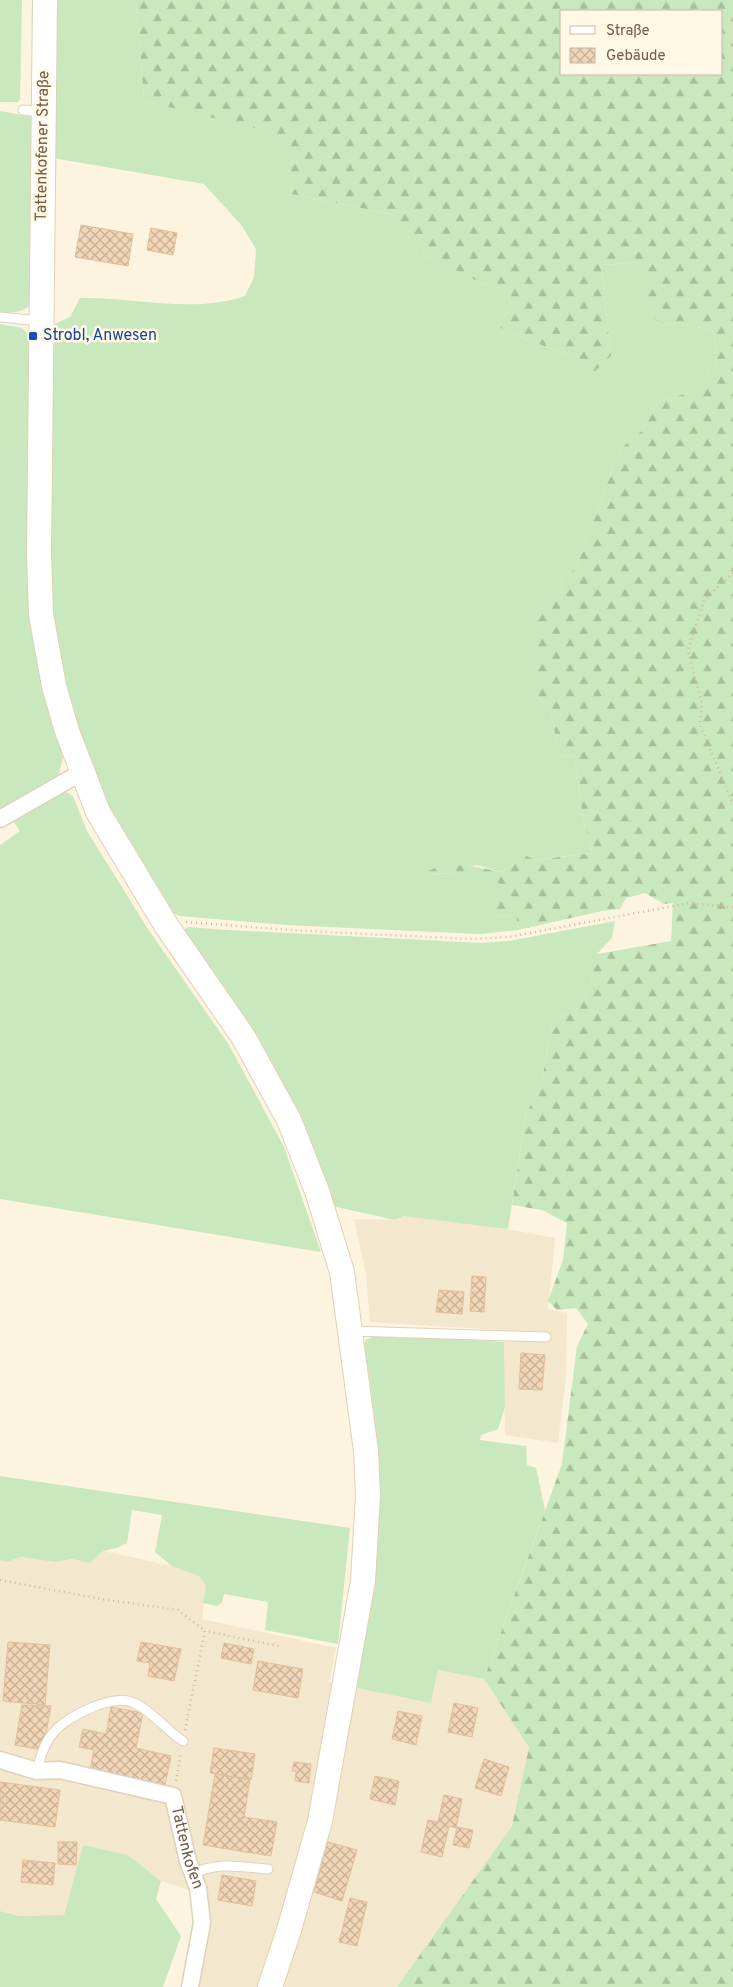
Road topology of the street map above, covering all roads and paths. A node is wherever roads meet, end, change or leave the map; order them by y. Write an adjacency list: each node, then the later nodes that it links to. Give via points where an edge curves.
1 (45, 0): 3 (main road, Tattenkofener Straße, via 33,111)
2 (0, 317): 3 (lane)
3 (42, 321): 5 (main road, Tattenkofener Straße, via 41,614 54,686)
4 (733, 573): 6 (path, via 704,600 688,650 702,705 700,725)
5 (82, 772): 7 (street); 9 (main road, Tattenkofener Straße, via 98,812)
6 (733, 804)
7 (0, 819)
8 (733, 907): 9 (path, via 689,903 509,937 482,938 304,931 187,922)
9 (166, 925): 10 (main road, Tattenkofener Straße, via 244,1038 289,1120 317,1191 342,1272)
10 (350, 1331): 11 (lane); 22 (main road, Tattenkofener Straße, via 366,1451 368,1495 363,1580 320,1821 290,1930)
11 (546, 1337)
12 (0, 1580): 13 (path, via 178,1610)
13 (205, 1631): 14 (path); 15 (path)
14 (279, 1646)
15 (183, 1741): 17 (lane, via 134,1702 111,1702 73,1716 55,1731 40,1755); 18 (path)
16 (0, 1760): 17 (street, Tattenkofen)
17 (37, 1771): 18 (street, Tattenkofen, via 60,1770)
18 (173, 1796): 20 (street, Tattenkofen)
19 (268, 1869): 20 (lane, via 207,1866)
20 (193, 1874): 21 (street, Tattenkofen, via 202,1923)
21 (190, 1987)
22 (270, 1987)

